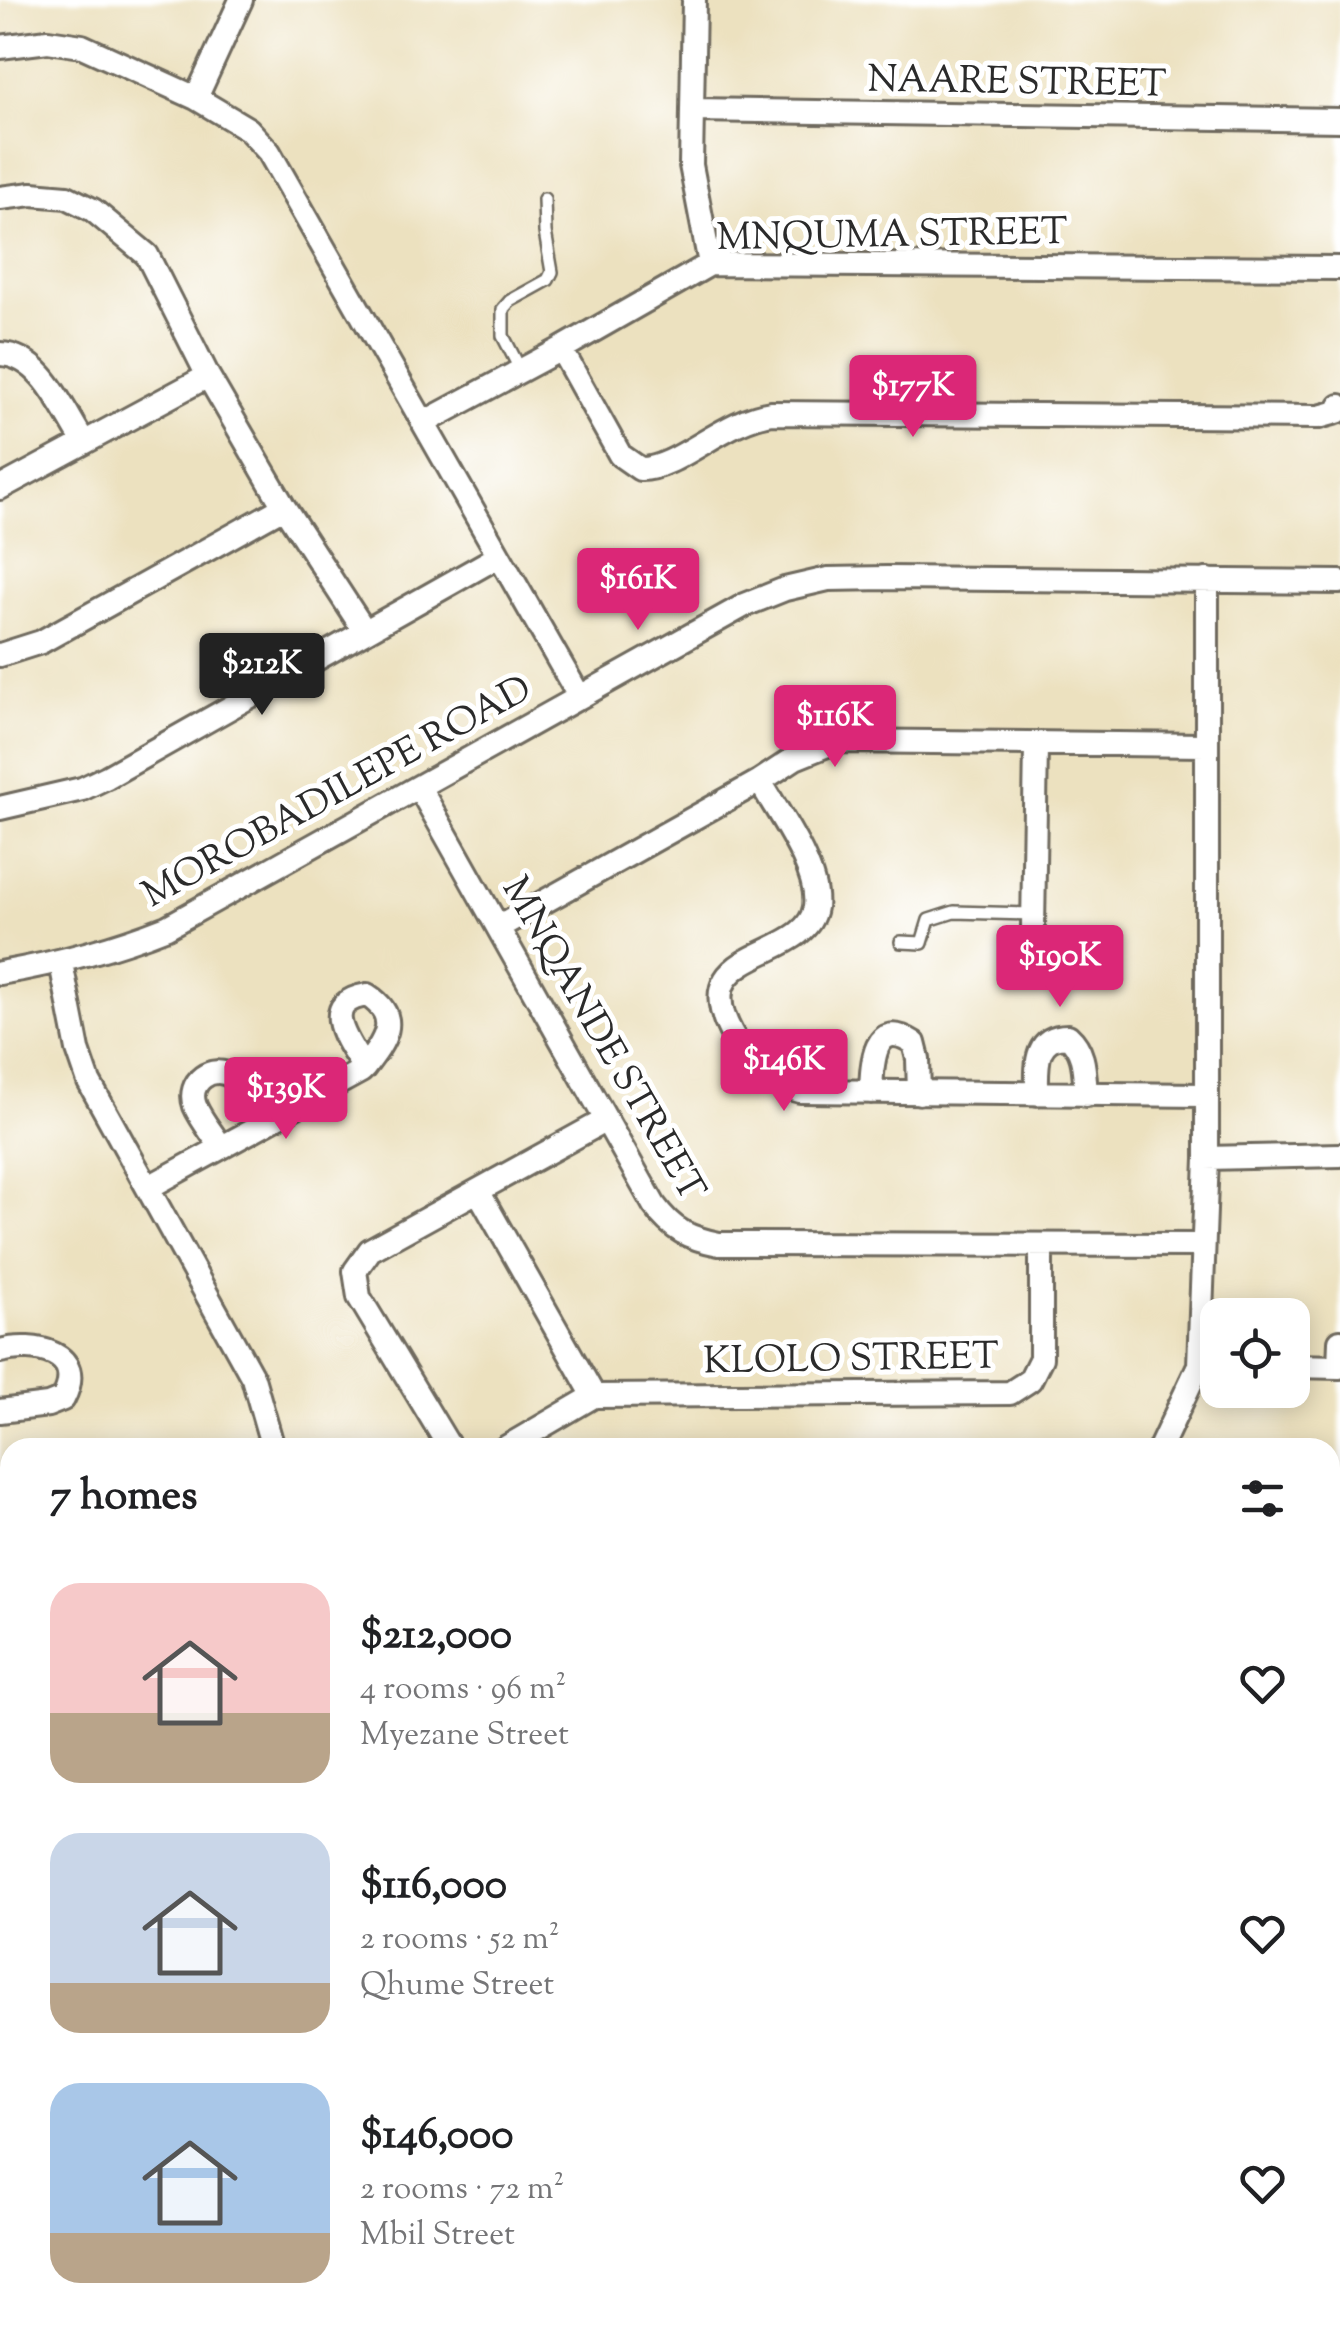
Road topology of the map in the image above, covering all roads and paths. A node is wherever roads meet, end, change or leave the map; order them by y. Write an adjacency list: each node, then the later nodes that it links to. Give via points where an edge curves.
1 (241, 0): 4 (street)
2 (694, 0): 5 (street)
3 (0, 46): 4 (street, via 82,46)
4 (196, 98): 16 (street, via 248,130 269,152)
5 (694, 110): 6 (street, NAARE STREET); 9 (street, via 691,165)
6 (1340, 120)
7 (0, 198): 14 (street, via 67,197 126,234 147,256)
8 (544, 199): 13 (lane, via 552,272 504,309 503,336)
9 (710, 264): 10 (street, MNQUMA STREET); 11 (street, MNQUMA STREET)
10 (1340, 268)
11 (561, 350): 13 (street, MNQUMA STREET); 15 (street, via 620,456 640,469 772,412 1319,418)
12 (0, 354): 17 (street, via 34,365)
13 (520, 371): 16 (street, MNQUMA STREET)
14 (208, 376): 17 (street); 19 (street)
15 (1340, 406)
16 (424, 422): 20 (street)
17 (84, 442): 18 (street)
18 (0, 488)
19 (284, 507): 23 (street); 24 (street, via 41,642)
20 (499, 556): 23 (street); 25 (street)
21 (1207, 580): 22 (street, MOROBADILEPE ROAD); 25 (street, MOROBADILEPE ROAD, via 828,579 744,604); 26 (street)
22 (1340, 582)
23 (364, 630): 30 (street, via 82,789)
24 (0, 655)
25 (578, 696): 29 (street, MOROBADILEPE ROAD)
26 (1205, 745): 27 (street); 41 (street)
27 (1036, 746): 28 (street, via 836,741); 31 (street)
28 (760, 781): 32 (street); 37 (street, via 814,878 815,910 803,929 740,964 724,981 720,1006 726,1025 754,1070 774,1084)
29 (420, 787): 32 (street, MNQANDE STREET); 34 (street, MOROBADILEPE ROAD, via 167,927)
30 (0, 808)
31 (1033, 920): 33 (lane, via 949,912 929,920 922,943)
32 (499, 928): 42 (street, MNQANDE STREET)
33 (901, 942)
34 (61, 963): 35 (street, MOROBADILEPE ROAD); 47 (street, via 89,1082)
35 (0, 973)
36 (364, 1068): 43 (street)
37 (872, 1092): 38 (street); 38 (street, via 878,1044 903,1036 914,1043)
38 (918, 1093): 39 (street)
39 (1037, 1094): 40 (street); 40 (street, via 1037,1057 1055,1036 1068,1036 1083,1058)
40 (1086, 1095): 41 (street)
41 (1204, 1095): 46 (street)
42 (606, 1120): 48 (street); 49 (street, MNQANDE STREET, via 654,1206 690,1238 720,1244)
43 (264, 1124): 44 (street); 44 (street, via 231,1075 205,1074 193,1092 195,1106)
44 (221, 1147): 47 (street)
45 (1339, 1153): 46 (street)
46 (1207, 1158): 50 (street)
47 (149, 1187): 59 (street, via 253,1378)
48 (478, 1191): 57 (street); 60 (street, via 370,1250 355,1271 359,1297)
49 (1041, 1245): 50 (street, MNQANDE STREET); 57 (street, KLOLO STREET, via 1041,1358 1030,1380 1010,1393)
50 (1203, 1245): 51 (street)
51 (1205, 1298)
52 (1340, 1341): 55 (street)
53 (0, 1351): 58 (street, via 43,1348 62,1360 68,1379 63,1399)
54 (1310, 1366): 55 (street)
55 (1340, 1367)
56 (1200, 1379): 62 (street)
57 (594, 1396): 61 (street)
58 (0, 1411)
59 (270, 1438)
60 (444, 1438)
61 (521, 1438)
62 (1166, 1438)

